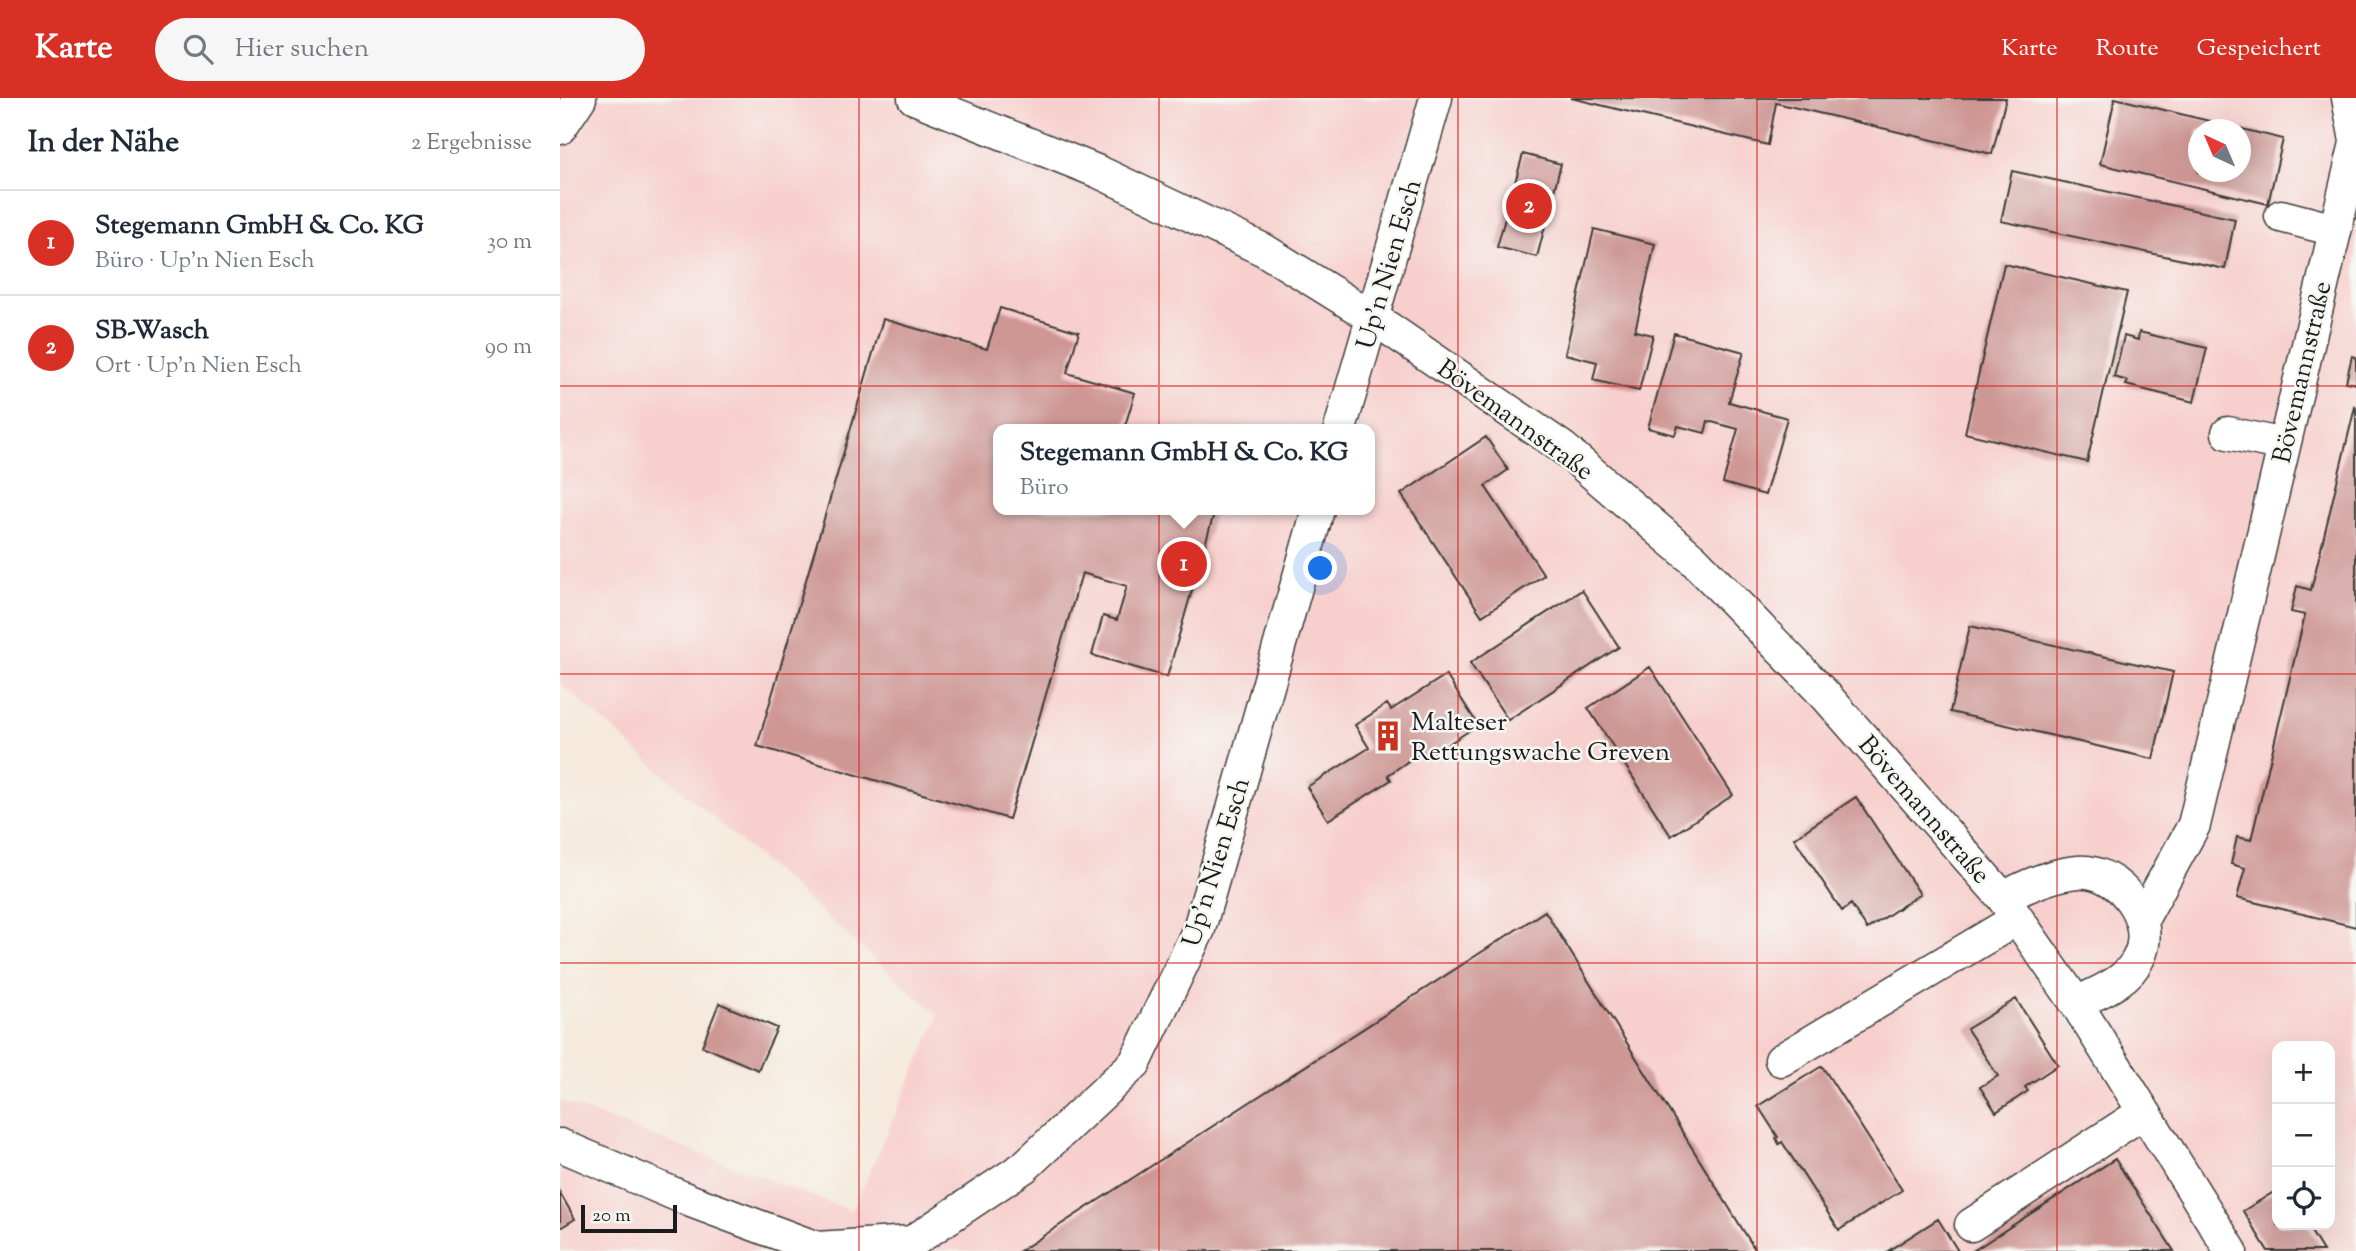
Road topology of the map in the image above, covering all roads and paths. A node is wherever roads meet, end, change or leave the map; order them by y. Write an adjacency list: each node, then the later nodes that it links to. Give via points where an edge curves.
1 (580, 98): 5 (street)
2 (914, 98): 9 (street, Bövemannstraße, via 1099,172 1264,250)
3 (1436, 98): 9 (street, Up'n Nien Esch)
4 (2348, 98): 6 (street)
5 (560, 128)
6 (2356, 142): 8 (street, Bövemannstraße)
7 (2281, 216): 8 (street)
8 (2335, 230): 12 (street, Bövemannstraße)
9 (1372, 317): 10 (street, Up'n Nien Esch); 14 (street, Bövemannstraße, via 1563,448 1693,559 1826,695)
10 (1341, 424)
11 (2228, 433): 12 (street)
12 (2284, 444): 15 (street, Bövemannstraße, via 2194,825)
13 (1317, 515): 19 (street, Up'n Nien Esch, via 1199,929 1135,1063 1024,1167 912,1242 817,1248)
14 (2010, 909): 15 (street, Bövemannstraße, via 2035,882 2079,872 2101,874 2118,886); 16 (street, Bövemannstraße); 17 (street)
15 (2143, 918): 16 (street, Bövemannstraße, via 2145,938 2139,958 2124,978)
16 (2076, 1003): 18 (street, Bövemannstraße)
17 (1781, 1060)
18 (2144, 1112): 20 (street); 21 (street, Bövemannstraße)
19 (560, 1145)
20 (1971, 1225)
21 (2231, 1251)

